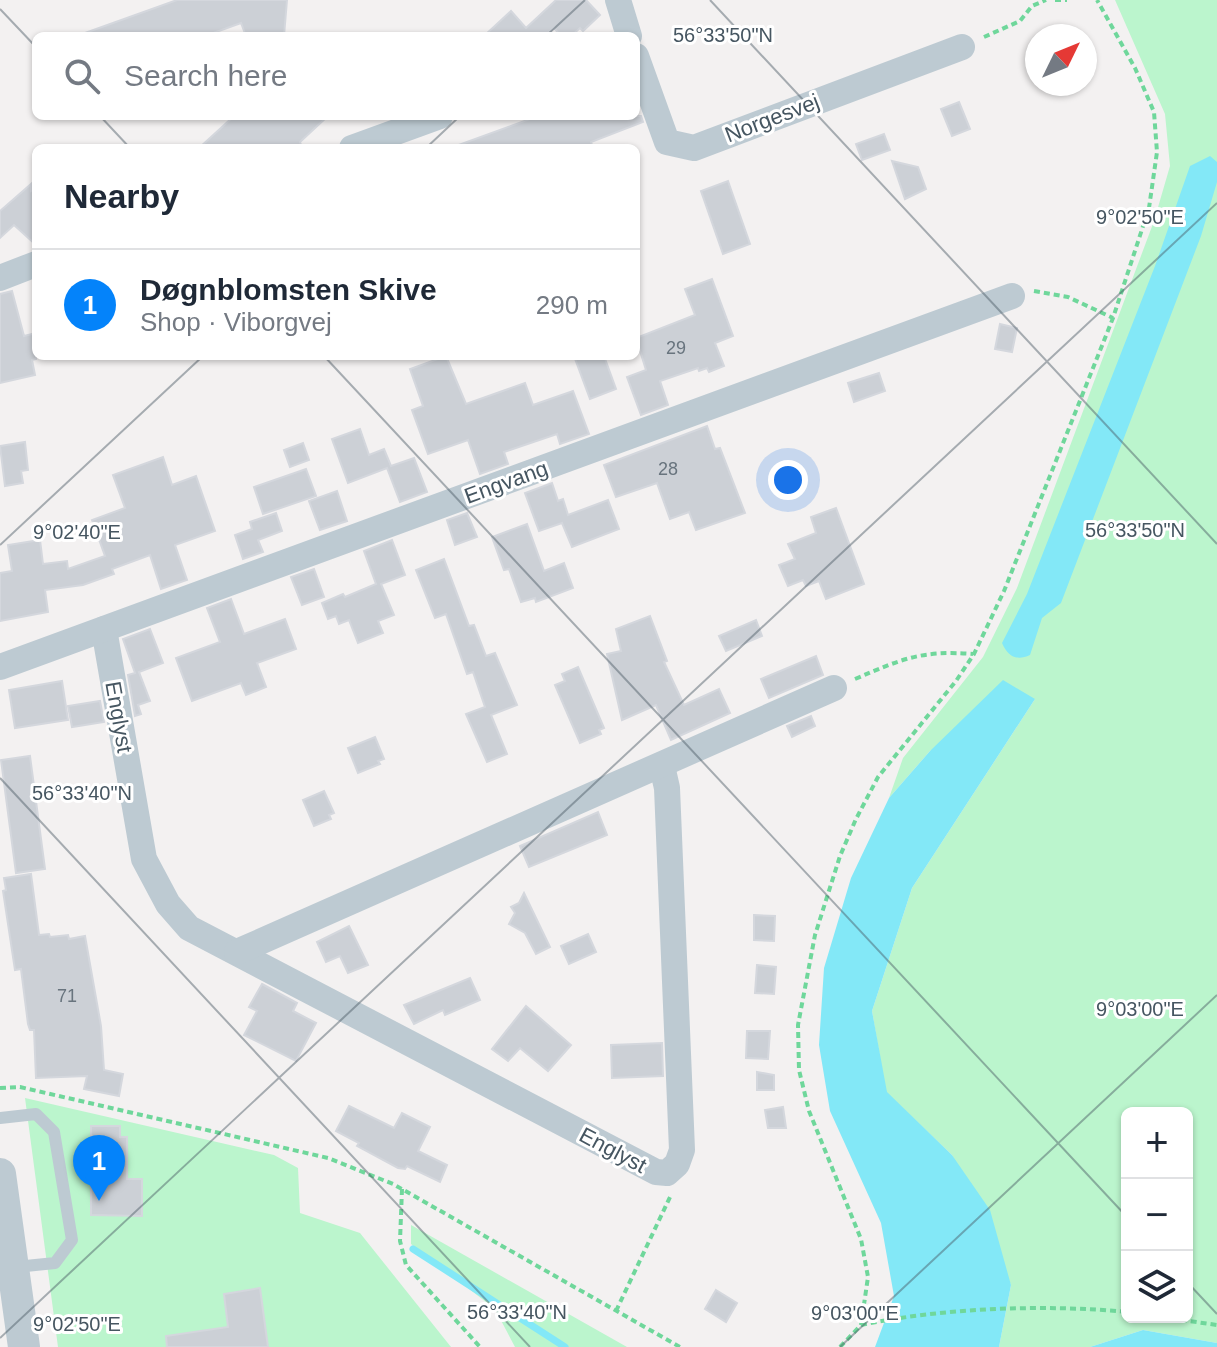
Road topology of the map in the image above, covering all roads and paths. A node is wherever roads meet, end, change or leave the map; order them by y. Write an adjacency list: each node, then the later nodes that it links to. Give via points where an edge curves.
1 (618, 0): 6 (street)
2 (1046, 0): 7 (path, via 1032,6 1020,21)
3 (1055, 0): 4 (path)
4 (1067, 0)
5 (1097, 0): 15 (path, via 1154,112 1157,152 1149,208)
6 (628, 32)
7 (962, 47): 8 (street, Norgesvej, via 694,148 667,142)
8 (640, 67)
9 (429, 120): 10 (street)
10 (363, 144)
11 (32, 266): 12 (street)
12 (0, 278)
13 (1049, 292): 15 (path)
14 (1012, 296): 16 (street, Engvang)
15 (1113, 318): 17 (path)
16 (104, 629): 18 (street, Engvang); 21 (street, Englyst, via 144,859 168,904 189,928)
17 (974, 654): 19 (path, via 937,651 900,660); 31 (path, via 878,777 856,819 815,935 798,1025 799,1070 809,1111 861,1239 868,1277)
18 (0, 667)
19 (834, 688): 20 (street)
20 (662, 766): 21 (street); 24 (street, Englyst, via 682,1150)
21 (237, 952): 24 (street, Englyst, via 656,1172)
22 (0, 1088): 26 (path, via 20,1087 328,1158)
23 (0, 1118): 27 (lane, via 36,1114 54,1132 72,1240 55,1263)
24 (667, 1173): 28 (path, via 671,1198)
25 (0, 1174): 27 (street)
26 (402, 1189): 28 (path); 34 (path, via 400,1241 406,1265)
27 (13, 1268): 33 (street)
28 (616, 1311): 35 (path)
29 (1121, 1312): 31 (path, via 929,1313)
30 (1193, 1322): 32 (path)
31 (861, 1325): 36 (path)
32 (1217, 1325)
33 (24, 1347)
34 (480, 1347)
35 (680, 1347)
36 (840, 1347)

